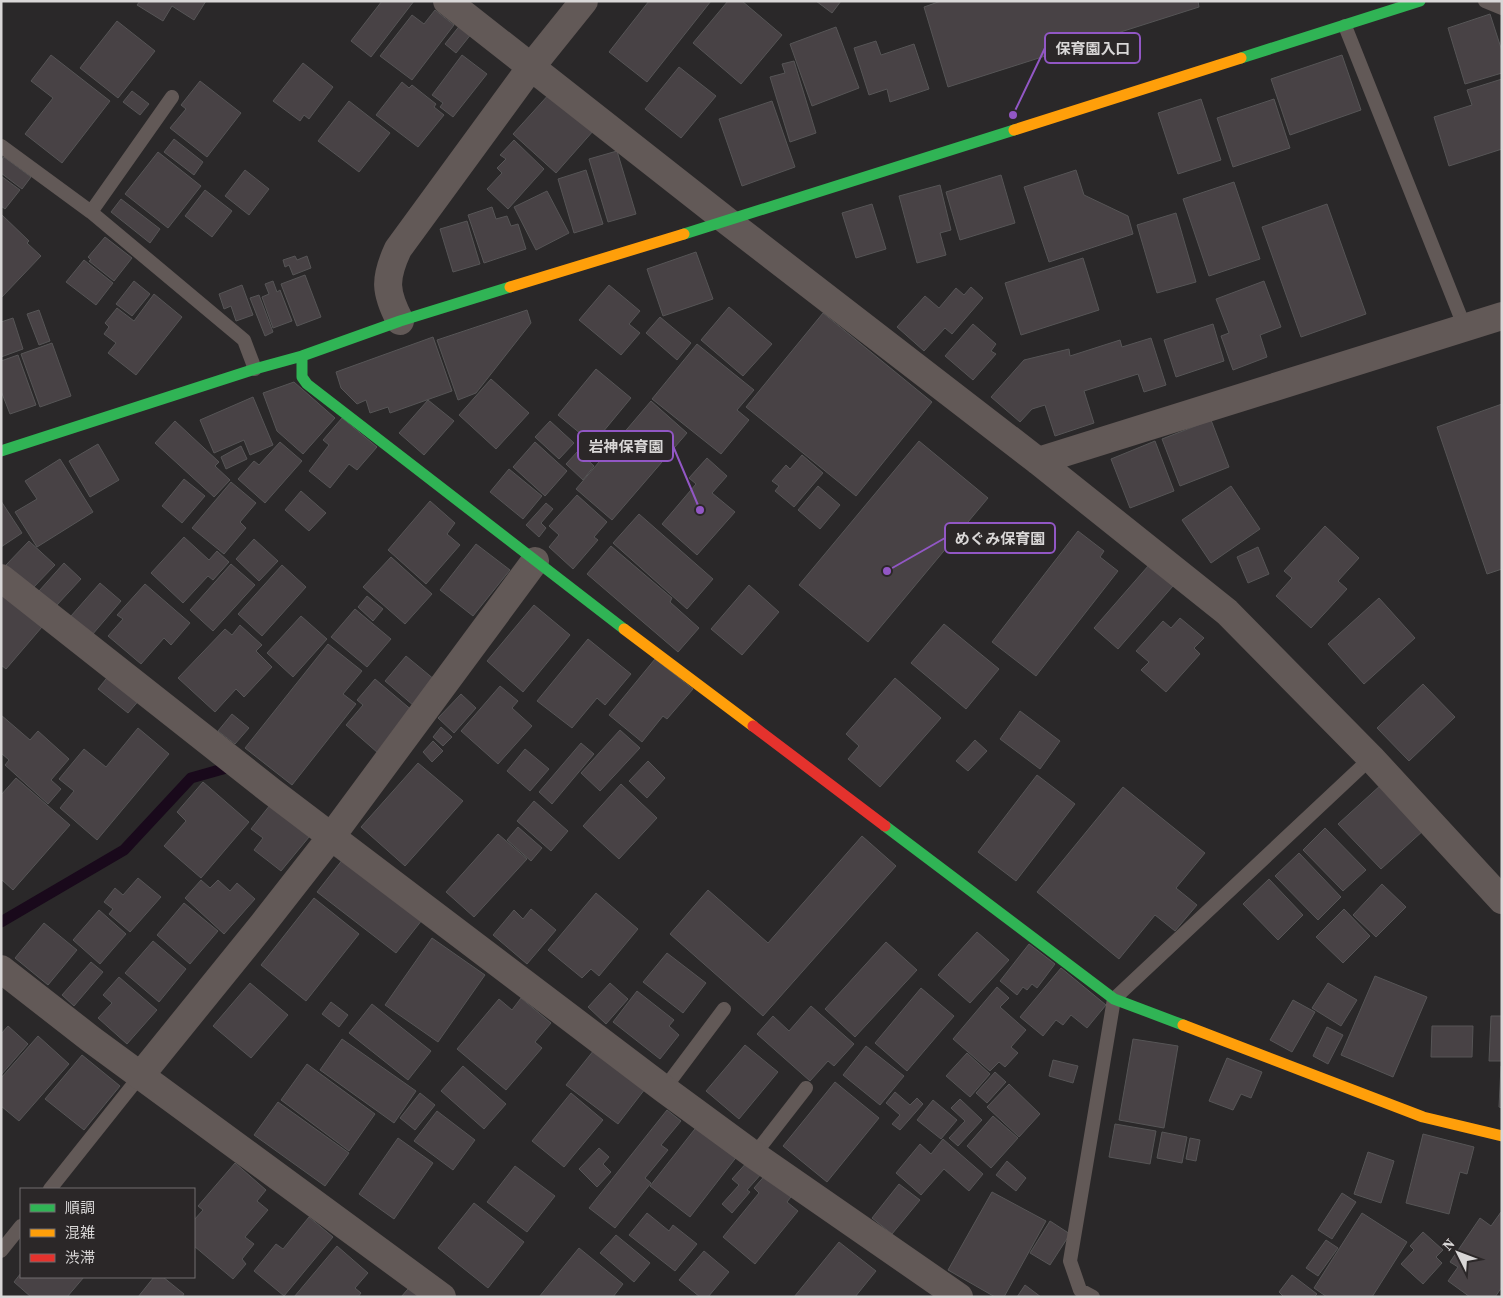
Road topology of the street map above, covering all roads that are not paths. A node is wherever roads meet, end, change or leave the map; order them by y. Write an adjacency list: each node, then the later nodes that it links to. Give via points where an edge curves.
1 (447, 1): 8 (street)
2 (584, 1): 8 (street)
3 (1420, 1): 5 (street)
4 (1485, 1): 6 (lane)
5 (1394, 6): 7 (street)
6 (1502, 8)
7 (1345, 26): 12 (street); 15 (lane)
8 (531, 67): 12 (street); 14 (street, via 398,249 392,262 388,292)
9 (172, 97): 11 (lane)
10 (1, 146): 11 (lane)
11 (91, 212): 17 (lane, via 244,340)
12 (726, 221): 14 (street); 19 (street)
13 (1502, 316): 15 (street)
14 (400, 321): 16 (street)
15 (1465, 328): 19 (street)
16 (302, 356): 17 (street); 20 (street, via 302,376 306,384)
17 (255, 369): 18 (street)
18 (1, 451)
19 (1038, 462): 22 (street, via 1226,612)
20 (535, 561): 23 (street); 26 (street)
21 (1, 578): 23 (street)
22 (1371, 758): 24 (street); 26 (lane)
23 (331, 837): 28 (street); 30 (street)
24 (1502, 900)
25 (1, 968): 28 (street)
26 (1114, 999): 31 (street, via 1423,1117); 36 (lane, via 1070,1261)
27 (724, 1009): 30 (lane)
28 (140, 1076): 33 (lane); 37 (street)
29 (806, 1088): 32 (lane)
30 (664, 1089): 32 (street)
31 (1502, 1136)
32 (754, 1155): 38 (street)
33 (51, 1188)
34 (20, 1227): 35 (lane)
35 (1, 1251)
36 (1078, 1293): 39 (lane)
37 (442, 1297)
38 (959, 1297)
39 (1094, 1297)

